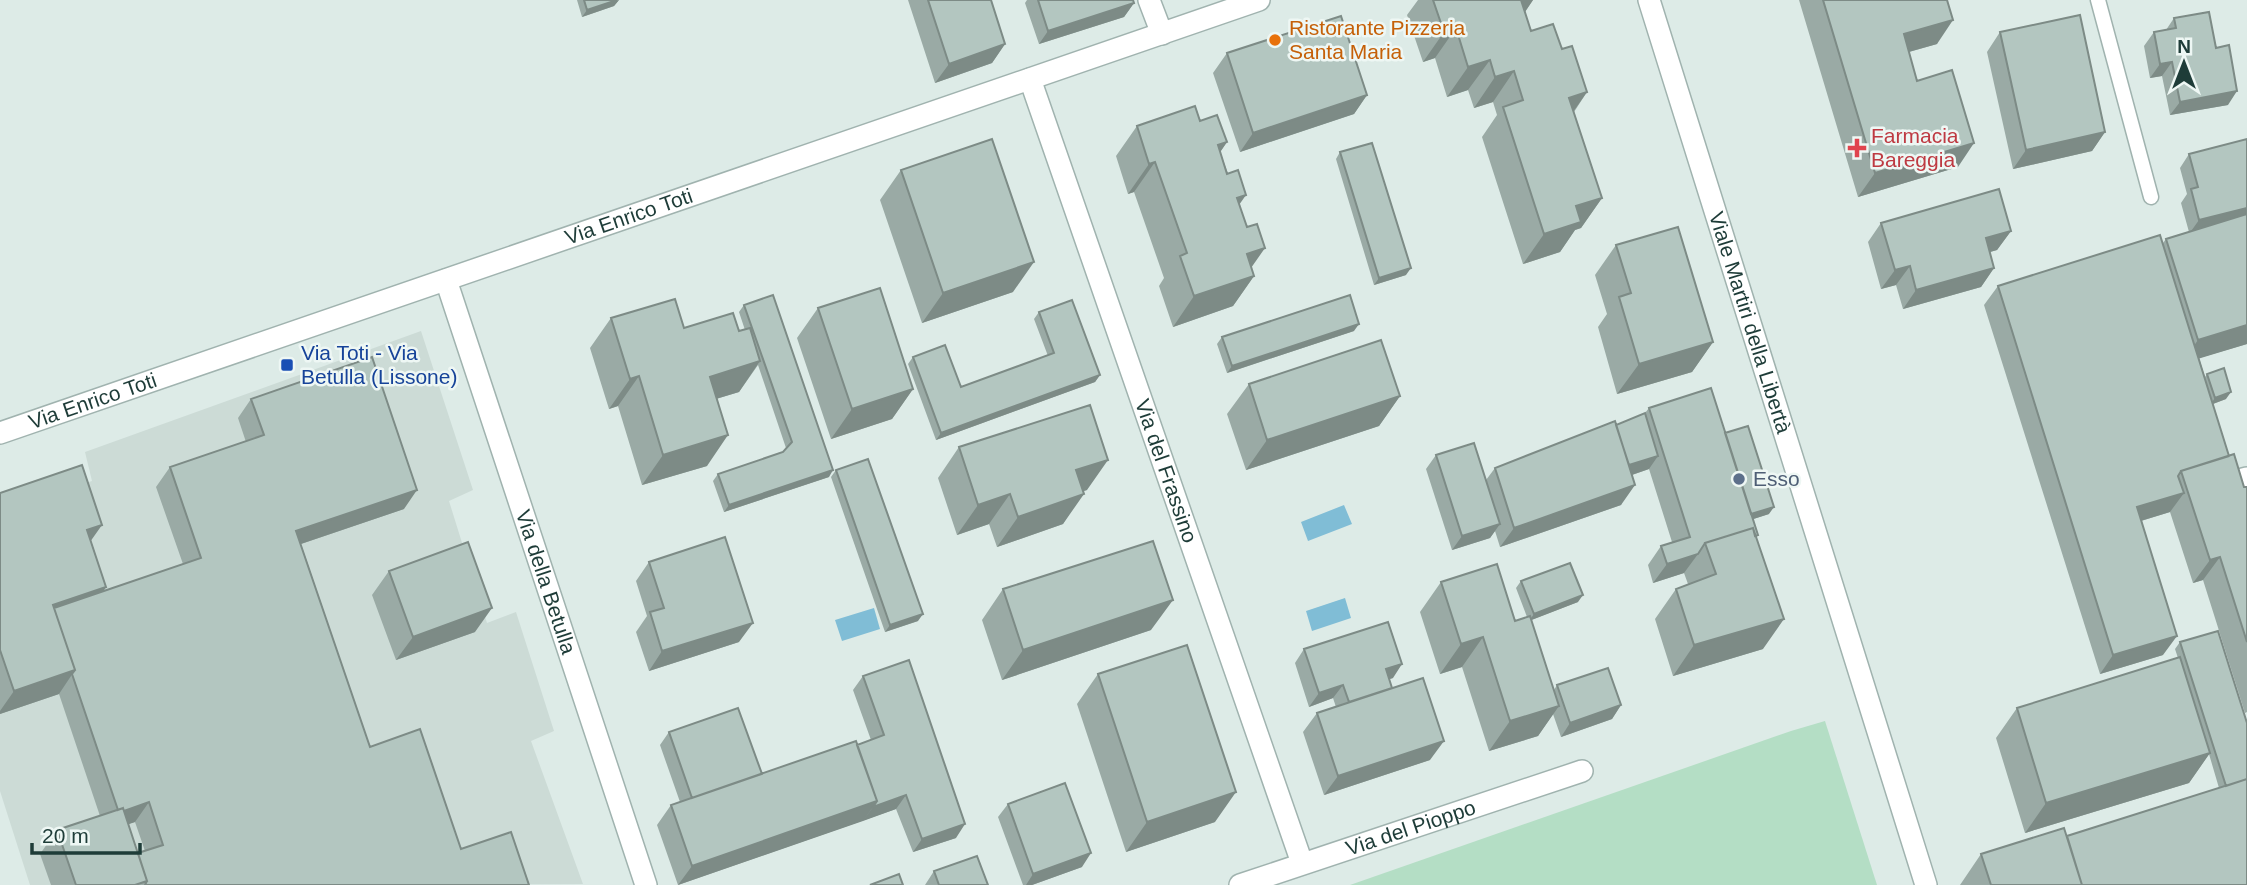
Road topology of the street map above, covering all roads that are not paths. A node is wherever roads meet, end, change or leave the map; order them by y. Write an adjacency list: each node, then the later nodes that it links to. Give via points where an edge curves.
1 (1149, 0): 5 (street)
2 (1259, 0): 5 (street, Via Enrico Toti)
3 (1649, 0): 14 (street, Viale Martiri della Libertà)
4 (2098, 0): 7 (lane)
5 (1162, 34): 6 (street, Via Enrico Toti)
6 (1030, 79): 8 (street, Via Enrico Toti); 11 (street, Via del Frassino)
7 (2151, 197)
8 (446, 280): 9 (street, Via Enrico Toti); 12 (street, Via della Betulla)
9 (0, 433)
10 (1582, 771): 11 (street, Via del Pioppo)
11 (1302, 863): 13 (street, Via del Pioppo)
12 (646, 885)
13 (1240, 885)
14 (1926, 885)

